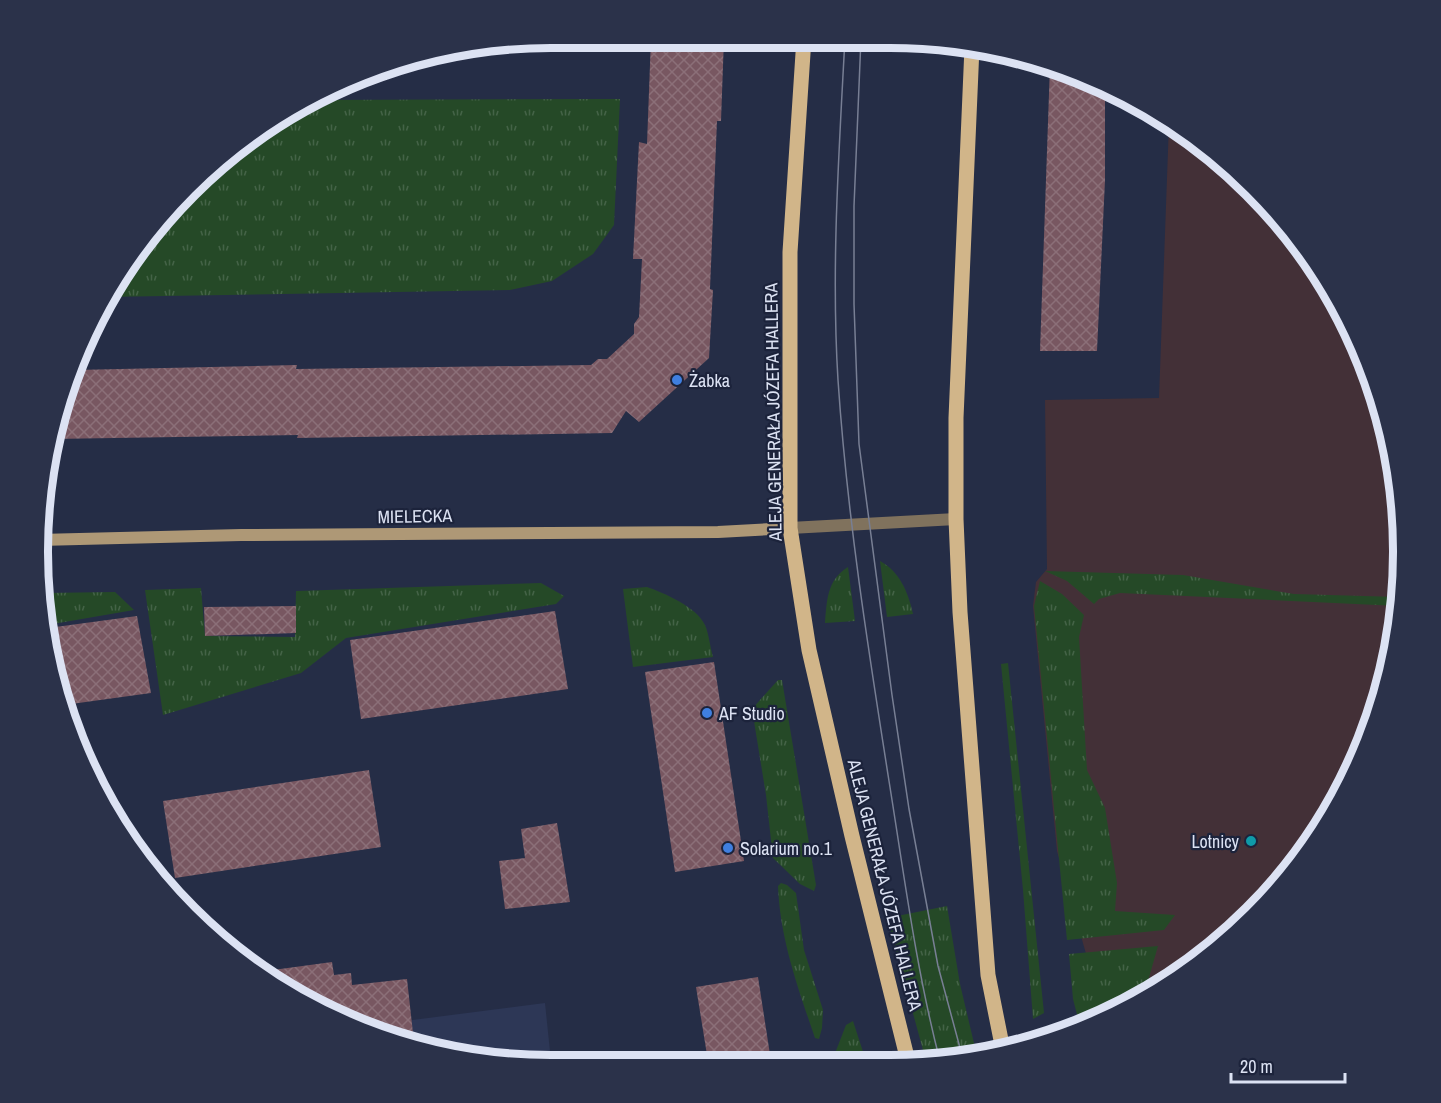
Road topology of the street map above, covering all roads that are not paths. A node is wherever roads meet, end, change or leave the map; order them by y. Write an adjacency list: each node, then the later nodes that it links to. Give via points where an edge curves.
1 (803, 48): 4 (main road, ALEJA GENERAŁA JÓZEFA HALLERA, via 790,252)
2 (972, 55): 3 (main road, via 956,418)
3 (956, 519): 4 (street); 6 (main road, via 988,975)
4 (790, 528): 5 (street, MIELECKA); 7 (main road, ALEJA GENERAŁA JÓZEFA HALLERA, via 810,657)
5 (48, 540)
6 (1002, 1042)
7 (906, 1054)

